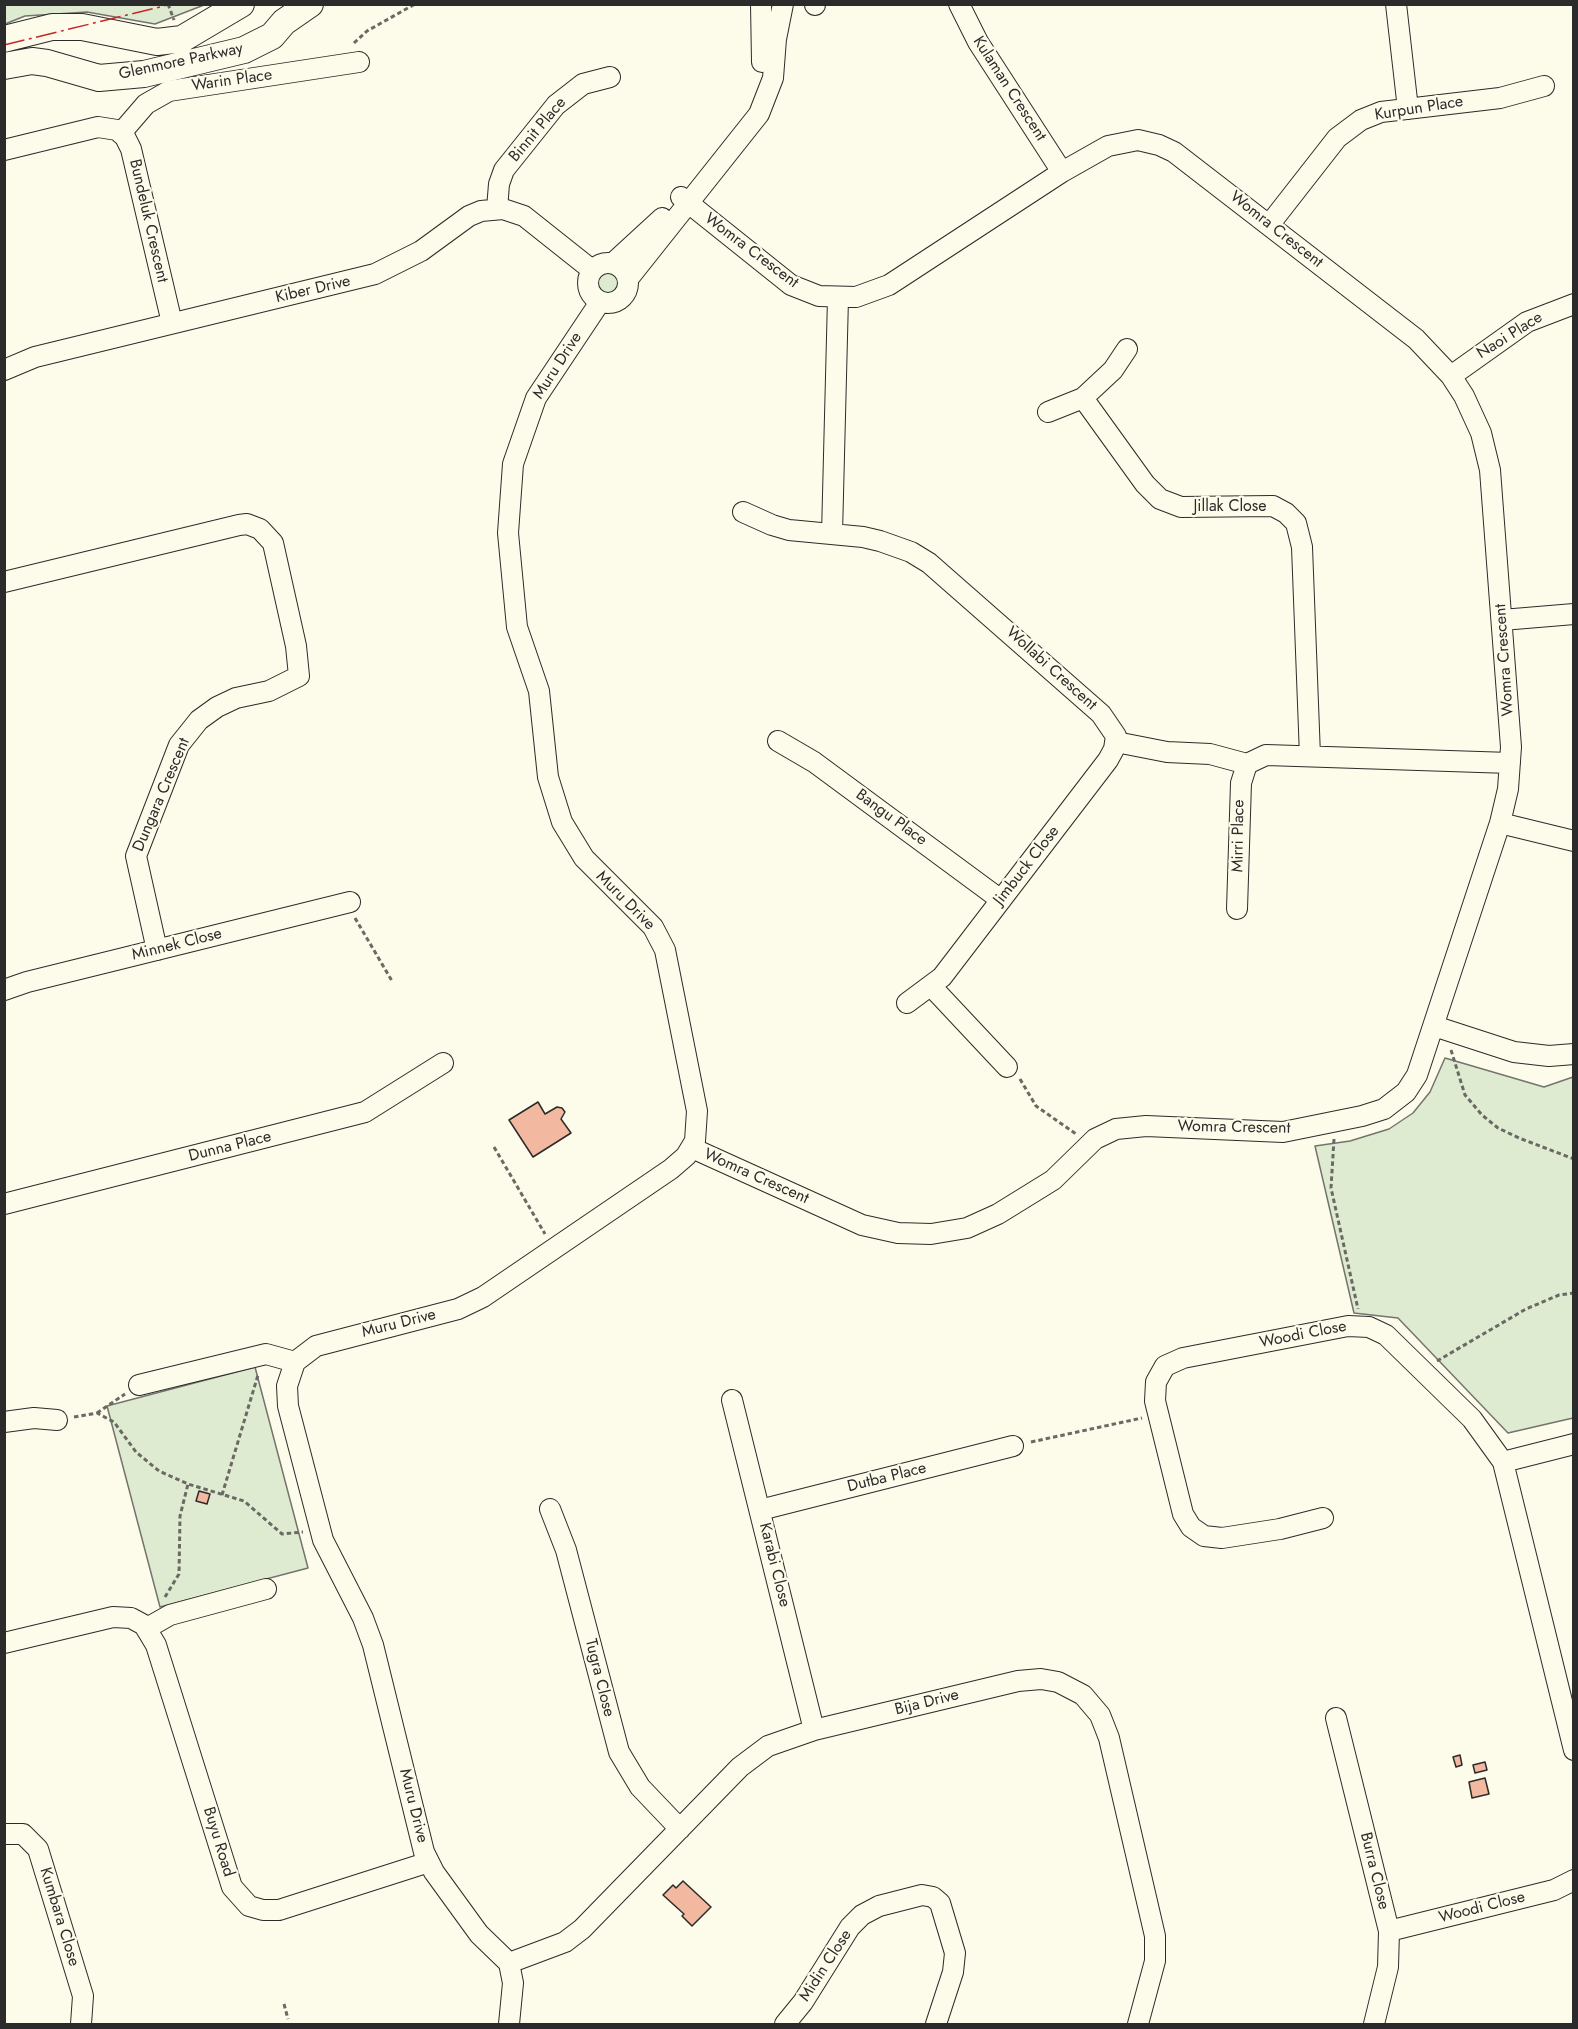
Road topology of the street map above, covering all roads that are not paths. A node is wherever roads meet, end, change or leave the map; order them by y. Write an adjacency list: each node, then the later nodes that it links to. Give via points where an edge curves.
1 (241, 4): 7 (main road, Glenmore Parkway, via 182,39 157,42 72,27 33,30)
2 (310, 4): 9 (main road, Glenmore Parkway, via 272,36 252,47 144,74 99,78 32,61)
3 (761, 4): 16 (street, via 763,54 755,94)
4 (783, 4): 16 (street, via 773,78 759,114)
5 (959, 4): 15 (street, Kulaman Crescent, via 978,42)
6 (1396, 4): 12 (street)
7 (4, 39)
8 (354, 63): 13 (street, Warin Place, via 169,91 146,104)
9 (4, 66)
10 (610, 77): 17 (street, Binnit Place, via 584,84 556,105 504,170)
11 (1544, 86): 12 (street, Kurpun Place, via 1500,98)
12 (1408, 109): 18 (street, Kurpun Place, via 1371,115 1348,128)
13 (122, 134): 14 (street, via 98,127); 25 (street, Bundeluk Crescent, via 131,148)
14 (4, 150)
15 (1062, 172): 18 (street, Womra Crescent, via 1108,146 1130,140 1152,142 1181,157); 22 (street, Womra Crescent, via 889,285 864,295)
16 (685, 200): 19 (street); 21 (street); 22 (street, Womra Crescent, via 791,285 819,296)
17 (498, 209): 20 (street, via 524,216); 25 (street, Kiber Drive, via 469,216 421,251 375,274)
18 (1269, 225): 28 (street, Womra Crescent, via 1416,339)
19 (614, 263): 20 (street); 21 (street)
20 (592, 270): 23 (street, via 588,288)
21 (628, 279): 23 (street, via 623,297 612,303)
22 (838, 298): 32 (street)
23 (600, 302): 54 (street, Muru Drive, via 536,398 513,464 508,533 517,627 539,691 548,777 562,822 584,858 653,927 665,950 697,1112)
24 (1574, 304): 28 (street, Naoi Place, via 1527,322)
25 (172, 323): 27 (street, Kiber Drive, via 35,357)
26 (1127, 349): 29 (street, via 1113,370)
27 (4, 370)
28 (1451, 376): 35 (street, Womra Crescent, via 1474,416 1487,452)
29 (1083, 398): 30 (street); 38 (street, Jillak Close, via 1160,499 1181,507 1273,506 1296,523 1302,547)
30 (1048, 412)
31 (742, 512): 32 (street, Wollabi Crescent, via 781,528)
32 (831, 534): 37 (street, Wollabi Crescent, via 896,545 929,563 1101,714 1114,730)
33 (4, 582): 46 (street, Dungara Crescent, via 239,525 271,528 299,676 269,691 217,706 199,720 179,745 136,856)
34 (1574, 614): 35 (street)
35 (1502, 620): 39 (street, Womra Crescent)
36 (778, 741): 43 (street, Bangu Place, via 814,762)
37 (1116, 742): 40 (street, via 1167,752 1210,754); 43 (street, Jimbuck Close, via 1108,760)
38 (1310, 756): 39 (street); 40 (street, via 1266,755)
39 (1510, 763): 41 (street, Womra Crescent)
40 (1247, 764): 45 (street, Mirri Place, via 1240,783)
41 (1500, 823): 42 (street); 50 (street, Womra Crescent)
42 (1574, 842)
43 (1001, 900): 47 (street, Jimbuck Close)
44 (350, 902): 46 (street, Minnek Close)
45 (1237, 909)
46 (157, 950): 48 (street, Minnek Close)
47 (931, 986): 49 (street, Jimbuck Close); 53 (street)
48 (4, 990)
49 (907, 1003)
50 (1434, 1026): 51 (street, via 1514,1052); 54 (street, Womra Crescent, via 1417,1075 1400,1099 1375,1112 1276,1132 1136,1126 1106,1133 1053,1180 989,1218 954,1231 888,1232 862,1225)
51 (1574, 1054)
52 (443, 1063): 55 (street, Dunna Place, via 365,1112)
53 (1007, 1067)
54 (692, 1148): 56 (street, Muru Drive, via 671,1169 475,1301 458,1309 324,1342)
55 (4, 1204)
56 (296, 1362): 57 (street, via 266,1354); 75 (street, Muru Drive, via 287,1386 288,1406 320,1530 370,1636)
57 (140, 1385)
58 (732, 1400): 65 (street, Karabi Close)
59 (57, 1420): 60 (street)
60 (4, 1422)
61 (1574, 1444): 63 (street)
62 (1014, 1446): 65 (street, Dutba Place)
63 (1503, 1462): 66 (street, Woodi Close, via 1480,1428 1422,1370 1382,1332 1362,1326 1174,1361 1165,1366 1156,1382 1155,1401 1183,1514 1197,1532 1222,1538); 72 (street, Woodi Close)
64 (550, 1509): 73 (street, Tugra Close, via 566,1550 619,1752 640,1787)
65 (760, 1510): 71 (street, Karabi Close)
66 (1323, 1518)
67 (266, 1589): 68 (street)
68 (144, 1625): 69 (street, via 123,1616 107,1617); 75 (street, Buyu Road, via 156,1645 232,1887 244,1902 255,1909 279,1910)
69 (4, 1643)
70 (1336, 1718): 77 (street, Burra Close)
71 (814, 1730): 73 (street, Bija Drive, via 777,1741 758,1752); 83 (street, Bija Drive, via 1030,1679 1058,1682 1083,1695 1106,1729 1153,1922 1155,1961)
72 (1574, 1750)
73 (680, 1829): 78 (street, Bija Drive, via 574,1936)
74 (4, 1834): 80 (street, Kumbara Close, via 23,1834 38,1849 83,1996)
75 (429, 1862): 78 (street, Muru Drive, via 479,1934)
76 (1574, 1880): 77 (street, Woodi Close, via 1554,1890)
77 (1389, 1931): 84 (street, Burra Close, via 1388,1967)
78 (509, 1963): 81 (street, via 513,1983)
79 (795, 2021): 82 (street, Midin Close, via 850,1928 862,1915 879,1906 928,1895 942,1907 955,1959)
80 (81, 2025)
81 (509, 2025)
82 (936, 2025)
83 (1138, 2025)
84 (1374, 2025)

